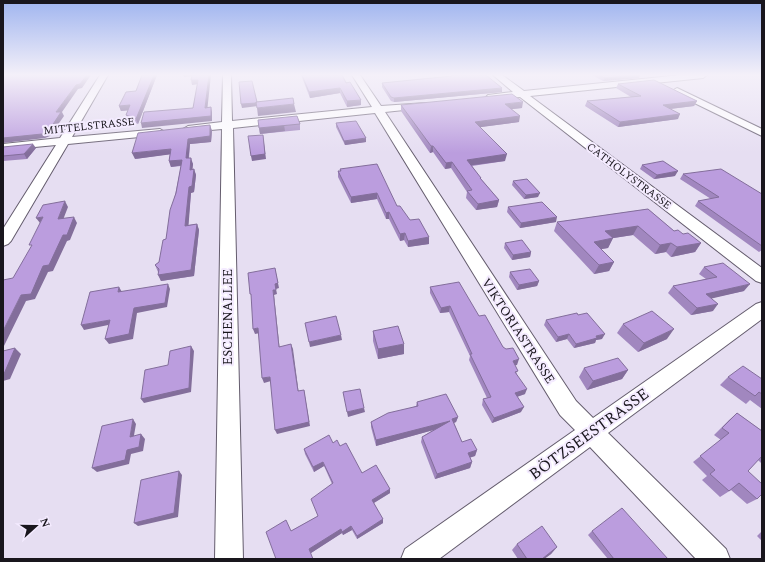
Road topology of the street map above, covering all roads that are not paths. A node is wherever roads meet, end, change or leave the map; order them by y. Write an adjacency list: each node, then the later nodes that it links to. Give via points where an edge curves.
1 (88, 101): 10 (street)
2 (228, 101): 8 (street, ESCHENALLEE)
3 (373, 101): 7 (street, VIKTORIASTRASSE)
4 (531, 101): 13 (street, CATHOLYSTRASSE)
5 (697, 101): 9 (street)
6 (431, 104): 7 (street, MITTELSTRASSE)
7 (378, 109): 8 (street, MITTELSTRASSE); 15 (street, VIKTORIASTRASSE, via 568,408)
8 (228, 125): 10 (street, MITTELSTRASSE); 16 (street, ESCHENALLEE)
9 (762, 133)
10 (63, 141): 11 (street, MITTELSTRASSE); 12 (street)
11 (3, 147)
12 (3, 241)
13 (762, 277)
14 (762, 309): 15 (street, BÖTZSEESTRASSE)
15 (591, 433): 17 (street, BÖTZSEESTRASSE); 18 (street, VIKTORIASTRASSE)
16 (229, 559)
17 (415, 559)
18 (716, 559)

